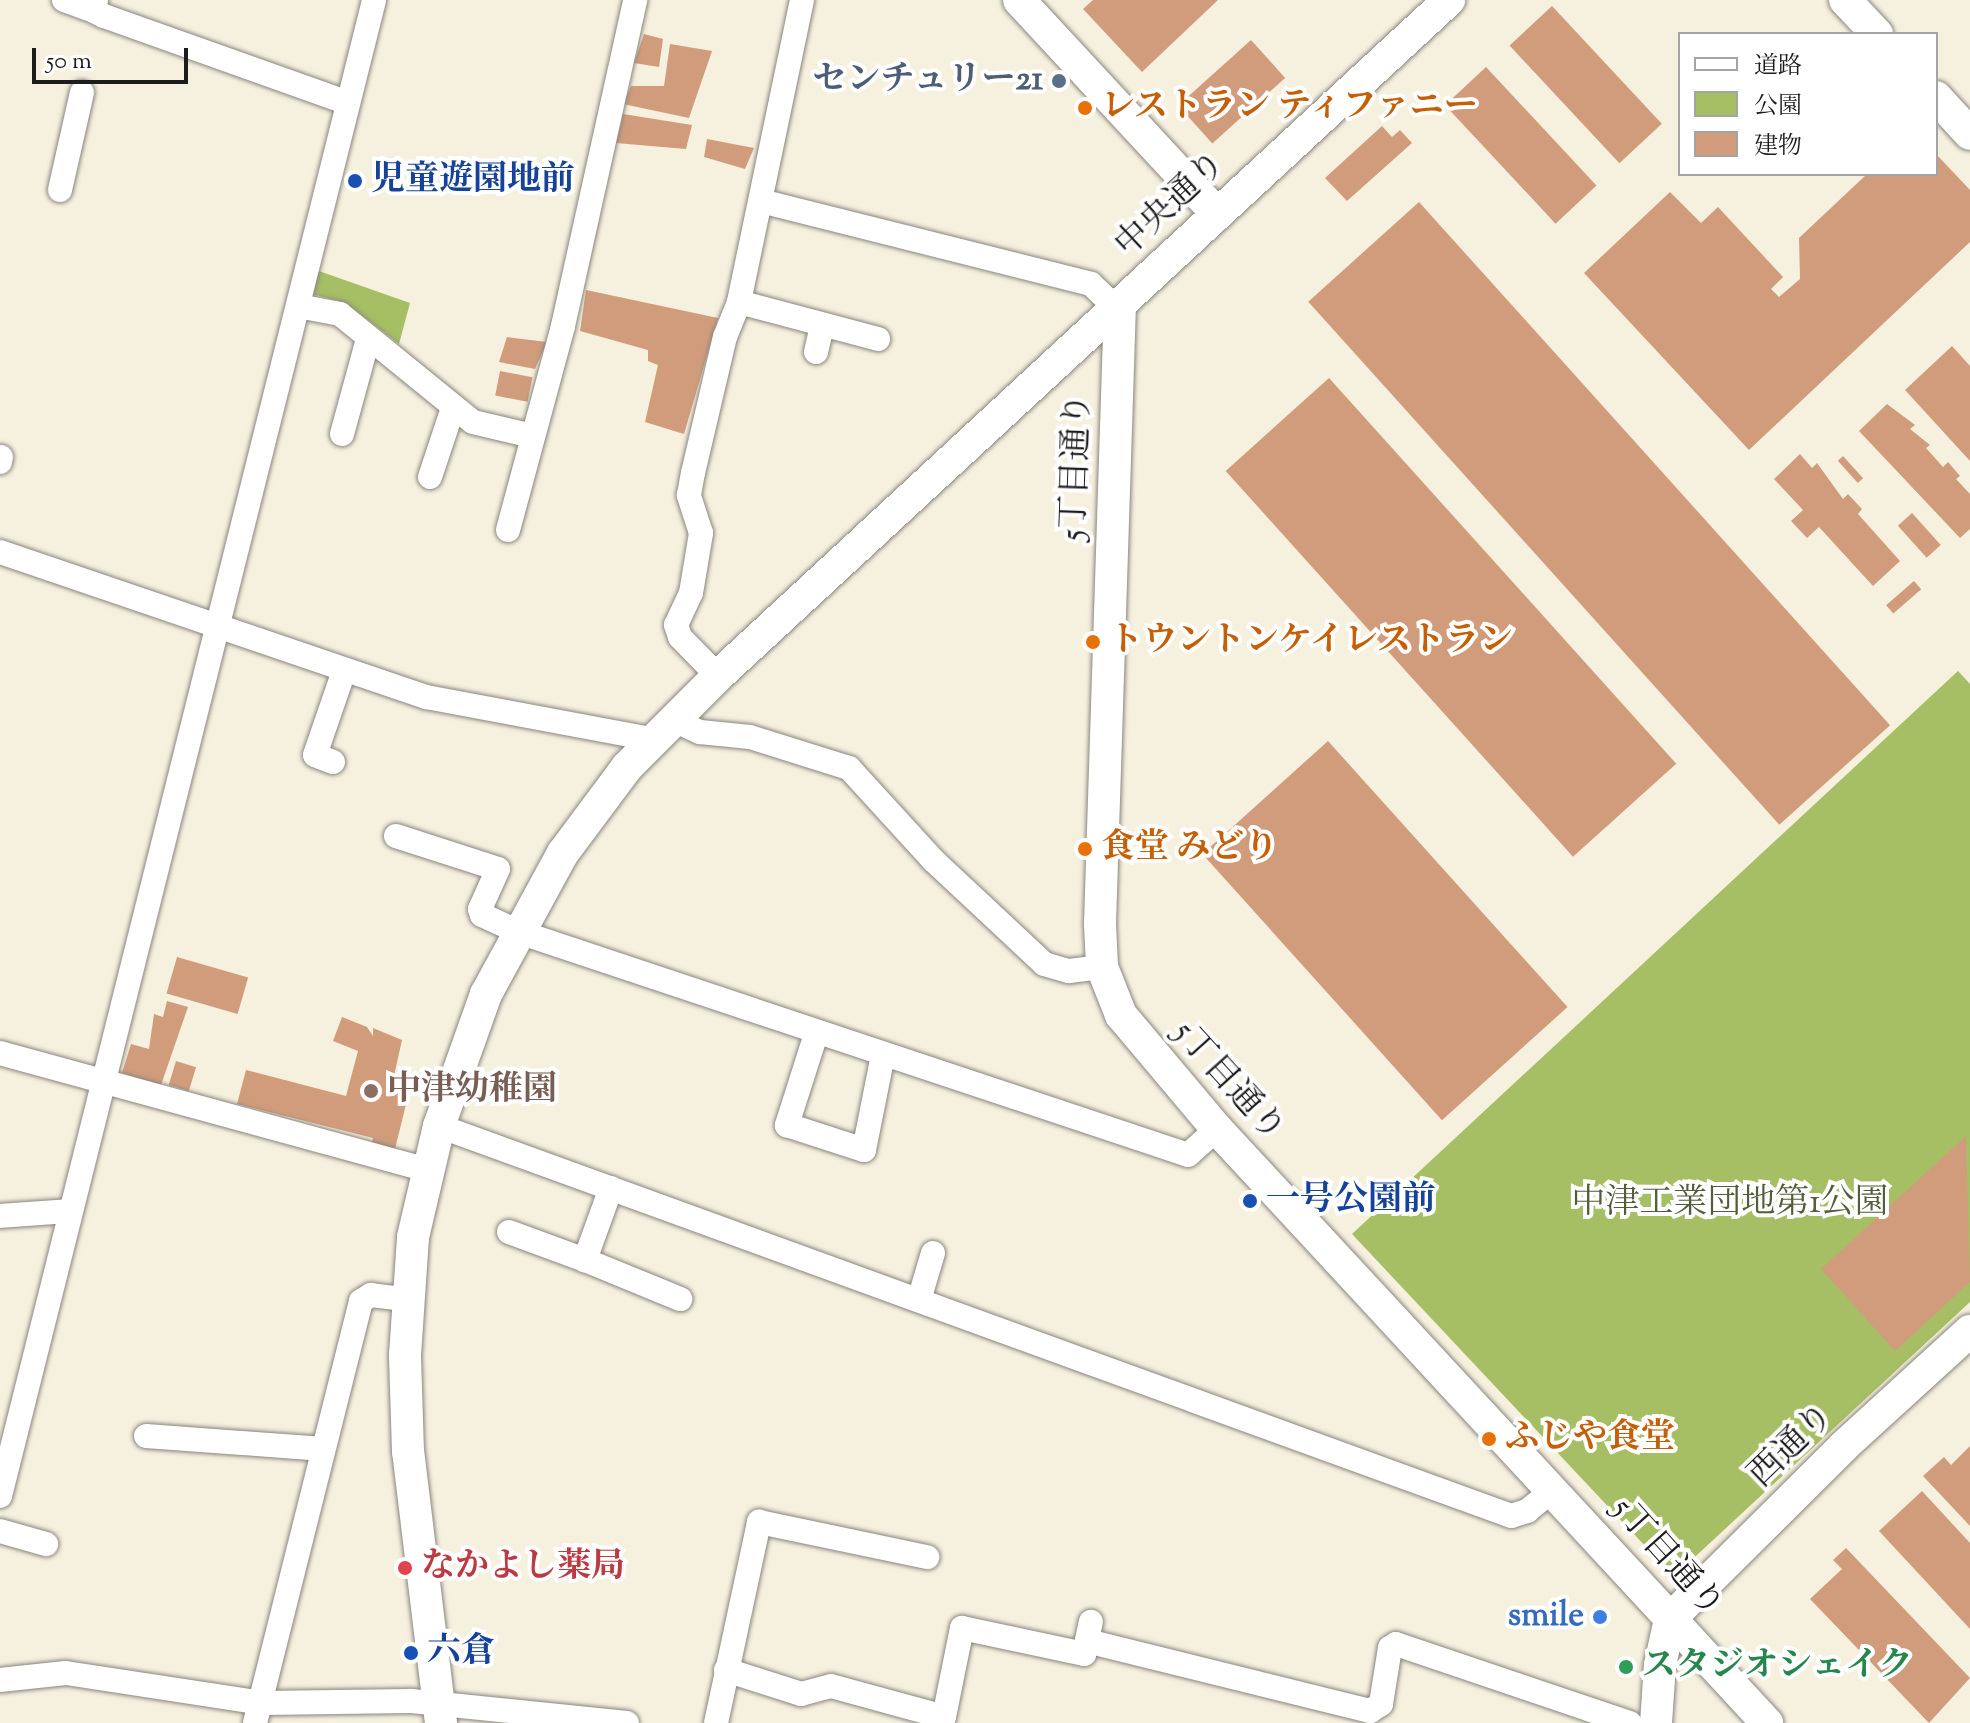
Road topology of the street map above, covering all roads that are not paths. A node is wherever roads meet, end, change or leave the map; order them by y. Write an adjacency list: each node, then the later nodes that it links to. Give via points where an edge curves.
1 (64, 0): 8 (street)
2 (374, 0): 12 (street)
3 (635, 0): 26 (street, via 603,157)
4 (802, 0): 15 (street)
5 (1019, 0): 16 (street)
6 (1449, 0): 16 (street, 中央通り)
7 (1845, 0): 9 (street)
8 (95, 5): 12 (street)
9 (1875, 32)
10 (82, 92): 14 (street)
11 (1938, 99): 13 (street)
12 (348, 103): 18 (street)
13 (1970, 134)
14 (60, 190)
15 (761, 201): 17 (street); 19 (street, via 1091,284)
16 (1217, 214): 19 (street, 中央通り)
17 (739, 302): 20 (street); 32 (street, via 725,337 693,473 689,495 701,533 691,593 676,625 680,637)
18 (298, 306): 21 (street, via 340,314); 30 (street)
19 (1118, 306): 32 (street, 中央通り); 37 (street, 5丁目通り)
20 (822, 325): 22 (street); 23 (street)
21 (368, 339): 24 (street); 25 (street)
22 (878, 339)
23 (816, 352)
24 (453, 408): 26 (street, via 473,422); 27 (street)
25 (342, 434)
26 (532, 436): 28 (street)
27 (430, 477)
28 (508, 530)
29 (0, 552): 30 (street)
30 (221, 627): 31 (street); 41 (street)
31 (344, 671): 33 (street, via 467,708); 34 (street, via 315,755)
32 (718, 676): 33 (street, 中央通り)
33 (664, 730): 36 (street, 中央通り, via 563,853); 37 (street, via 750,737 849,768 933,860 1044,964 1069,971)
34 (333, 762)
35 (396, 836): 36 (street, via 498,869 480,909)
36 (519, 932): 38 (street); 42 (street, 中央通り, via 486,994)
37 (1102, 967): 43 (street, 5丁目通り, via 1121,1015)
38 (816, 1034): 40 (street); 40 (street, via 787,1125 864,1150)
39 (0, 1053): 41 (street)
40 (883, 1055): 43 (street, via 1188,1155)
41 (105, 1079): 44 (street); 46 (street)
42 (439, 1126): 44 (street, 中央通り); 45 (street)
43 (1217, 1129): 58 (street, 5丁目通り)
44 (428, 1170): 52 (street, 中央通り, via 413,1237)
45 (611, 1188): 50 (street); 53 (street)
46 (70, 1211): 47 (street); 55 (street)
47 (0, 1216)
48 (519, 1242): 50 (street)
49 (933, 1253): 53 (street)
50 (585, 1260): 51 (street)
51 (666, 1299)
52 (409, 1300): 57 (street, via 371,1295 361,1301); 67 (street, 中央通り, via 408,1452)
53 (919, 1300): 58 (street, via 982,1313 1046,1336 1511,1516 1527,1511)
54 (1970, 1331): 63 (street, 西通り, via 1844,1446)
55 (11, 1404): 59 (street)
56 (157, 1431): 57 (street, via 238,1435)
57 (321, 1449): 66 (street)
58 (1553, 1490): 63 (street, 5丁目通り)
59 (0, 1496)
60 (0, 1531): 61 (street)
61 (46, 1544)
62 (927, 1558): 64 (street, via 759,1522)
63 (1670, 1619): 71 (street); 72 (street, 5丁目通り)
64 (726, 1670): 69 (street); 70 (street, via 801,1694 831,1686 944,1717 962,1628 1084,1654 1089,1631 1370,1711 1381,1704 1390,1648 1396,1644)
65 (0, 1680): 66 (street, via 66,1673)
66 (258, 1713): 67 (street, via 411,1701)
67 (440, 1715): 68 (street)
68 (627, 1723)
69 (716, 1723)
70 (1630, 1723)
71 (1656, 1723)
72 (1767, 1723)

